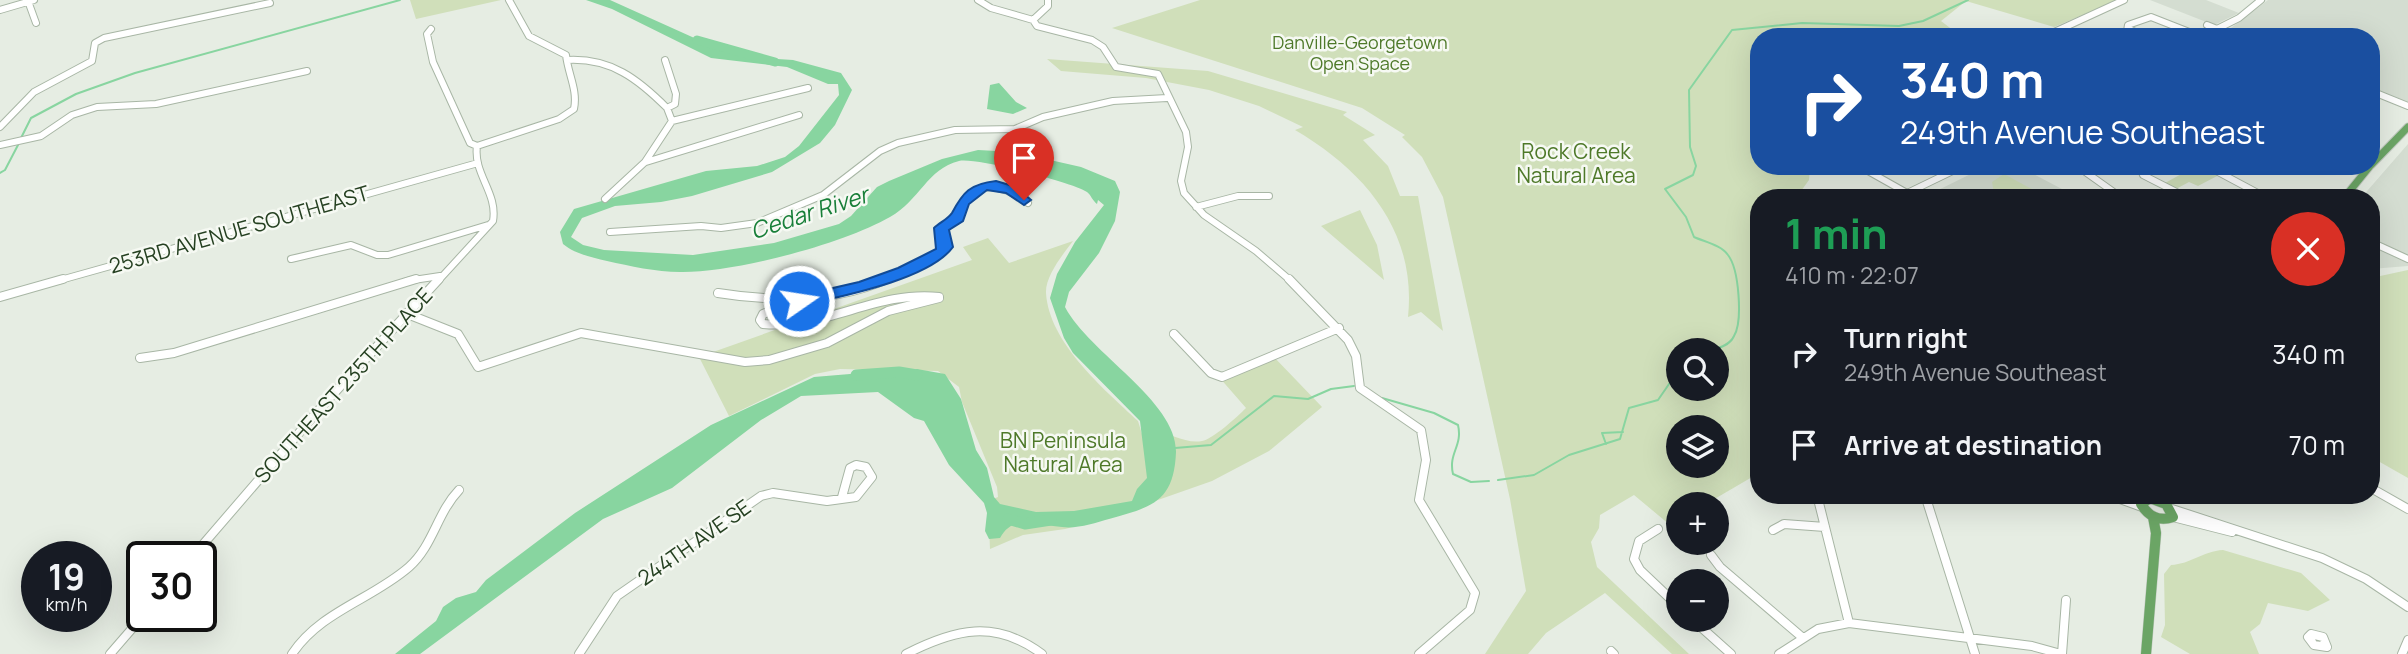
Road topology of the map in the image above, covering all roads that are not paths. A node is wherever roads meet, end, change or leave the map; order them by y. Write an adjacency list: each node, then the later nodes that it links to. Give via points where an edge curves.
1 (509, 0): 18 (street, via 529,36 564,53)
2 (978, 0): 9 (street)
3 (1048, 0): 9 (street, via 1048,6)
4 (2124, 0): 12 (street)
5 (2262, 0): 16 (street)
6 (31, 1): 8 (street); 10 (street)
7 (270, 3): 28 (street, via 97,41 92,61 34,92)
8 (0, 10)
9 (1033, 20): 23 (street, via 1042,28 1081,34 1100,44 1117,69 1154,72)
10 (37, 23)
11 (2207, 25): 15 (street)
12 (2061, 28)
13 (2129, 28): 14 (street, via 2148,17)
14 (2178, 28)
15 (2214, 28)
16 (2219, 28)
17 (431, 29): 31 (street, via 427,34 433,62 470,143)
18 (568, 60): 25 (street, via 593,58 622,69); 31 (street, via 577,95 574,109 559,119)
19 (666, 60): 25 (street, via 676,101)
20 (307, 71): 30 (street, via 156,104 97,107 72,116 41,136)
21 (808, 88): 27 (street)
22 (2380, 95): 24 (street)
23 (1167, 98): 50 (street, via 1187,132 1181,186); 52 (street, via 1113,101 1043,117 1015,129 955,130 898,143 880,151 823,195 757,223)
24 (2408, 106)
25 (667, 108): 27 (street)
26 (799, 115): 33 (street)
27 (672, 121): 33 (street)
28 (0, 127)
29 (2408, 127): 32 (main road)
30 (0, 145)
31 (477, 146): 34 (street)
32 (2380, 157)
33 (645, 162): 48 (street)
34 (478, 163): 51 (street, SOUTHEAST 235TH PLACE, via 495,215); 58 (street, 253RD AVENUE SOUTHEAST)
35 (1875, 175): 41 (street)
36 (1945, 175): 42 (street)
37 (2090, 175): 43 (street)
38 (2145, 175): 44 (street)
39 (2224, 175): 45 (street)
40 (2363, 175): 46 (main road)
41 (1900, 189)
42 (1915, 189)
43 (2109, 189)
44 (2171, 189)
45 (2250, 189)
46 (2352, 189)
47 (1269, 196): 50 (street, via 1238,196)
48 (605, 199)
49 (1028, 203): 59 (street, via 1011,190 983,187 962,202 957,218 942,228 942,252 863,286)
50 (1196, 207): 61 (street, via 1261,255)
51 (489, 225): 54 (street, via 387,255 351,245); 56 (street, SOUTHEAST 235TH PLACE)
52 (610, 232)
53 (2380, 246): 55 (street)
54 (291, 258)
55 (2408, 259)
56 (440, 276): 60 (street, SOUTHEAST 235TH PLACE); 63 (street, via 410,280 174,353)
57 (718, 293): 59 (street)
58 (0, 297)
59 (799, 301): 60 (street, via 768,311 760,320 774,327 796,325 916,294 939,298 888,311 827,343 745,362 581,333 478,367 458,333)
60 (405, 313): 77 (street, SOUTHEAST 235TH PLACE)
61 (1339, 328): 62 (street, via 1218,377); 93 (street, via 1355,350 1360,388 1421,430 1426,460 1419,500 1475,593 1470,610)
62 (1174, 334)
63 (140, 358)
64 (459, 490): 89 (street, via 441,507 426,549 408,568 317,626)
65 (2380, 493): 71 (street)
66 (842, 497): 66 (street, 244TH AVE SE, via 850,468 866,467 872,477 862,494); 90 (street, 244TH AVE SE, via 827,501 773,493 761,496 617,596)
67 (1819, 504): 73 (street)
68 (1927, 504): 85 (street)
69 (2148, 504): 72 (main road)
70 (2168, 509): 72 (main road); 76 (main road); 81 (street, via 2343,566)
71 (2408, 509)
72 (2153, 517): 76 (main road)
73 (1825, 527): 75 (street, via 1784,524); 82 (street)
74 (1658, 530): 79 (street, via 1635,545 1634,562)
75 (1773, 530)
76 (2156, 533): 98 (main road)
77 (206, 541)
78 (1711, 555): 86 (street)
79 (1666, 594)
80 (2066, 600): 97 (street)
81 (2408, 607)
82 (1849, 623): 85 (street); 86 (street, via 1826,626)
83 (129, 632): 88 (street)
84 (1706, 632): 94 (street)
85 (1969, 637): 96 (street); 97 (street)
86 (1803, 638): 95 (street)
87 (2408, 640): 99 (street)
88 (110, 654)
89 (292, 654)
90 (579, 654)
91 (906, 654): 92 (street, via 935,639 971,630 1019,639)
92 (1042, 654)
93 (1419, 654)
94 (1731, 654)
95 (1779, 654)
96 (1975, 654)
97 (2062, 654)
98 (2146, 654)
99 (2402, 654)

